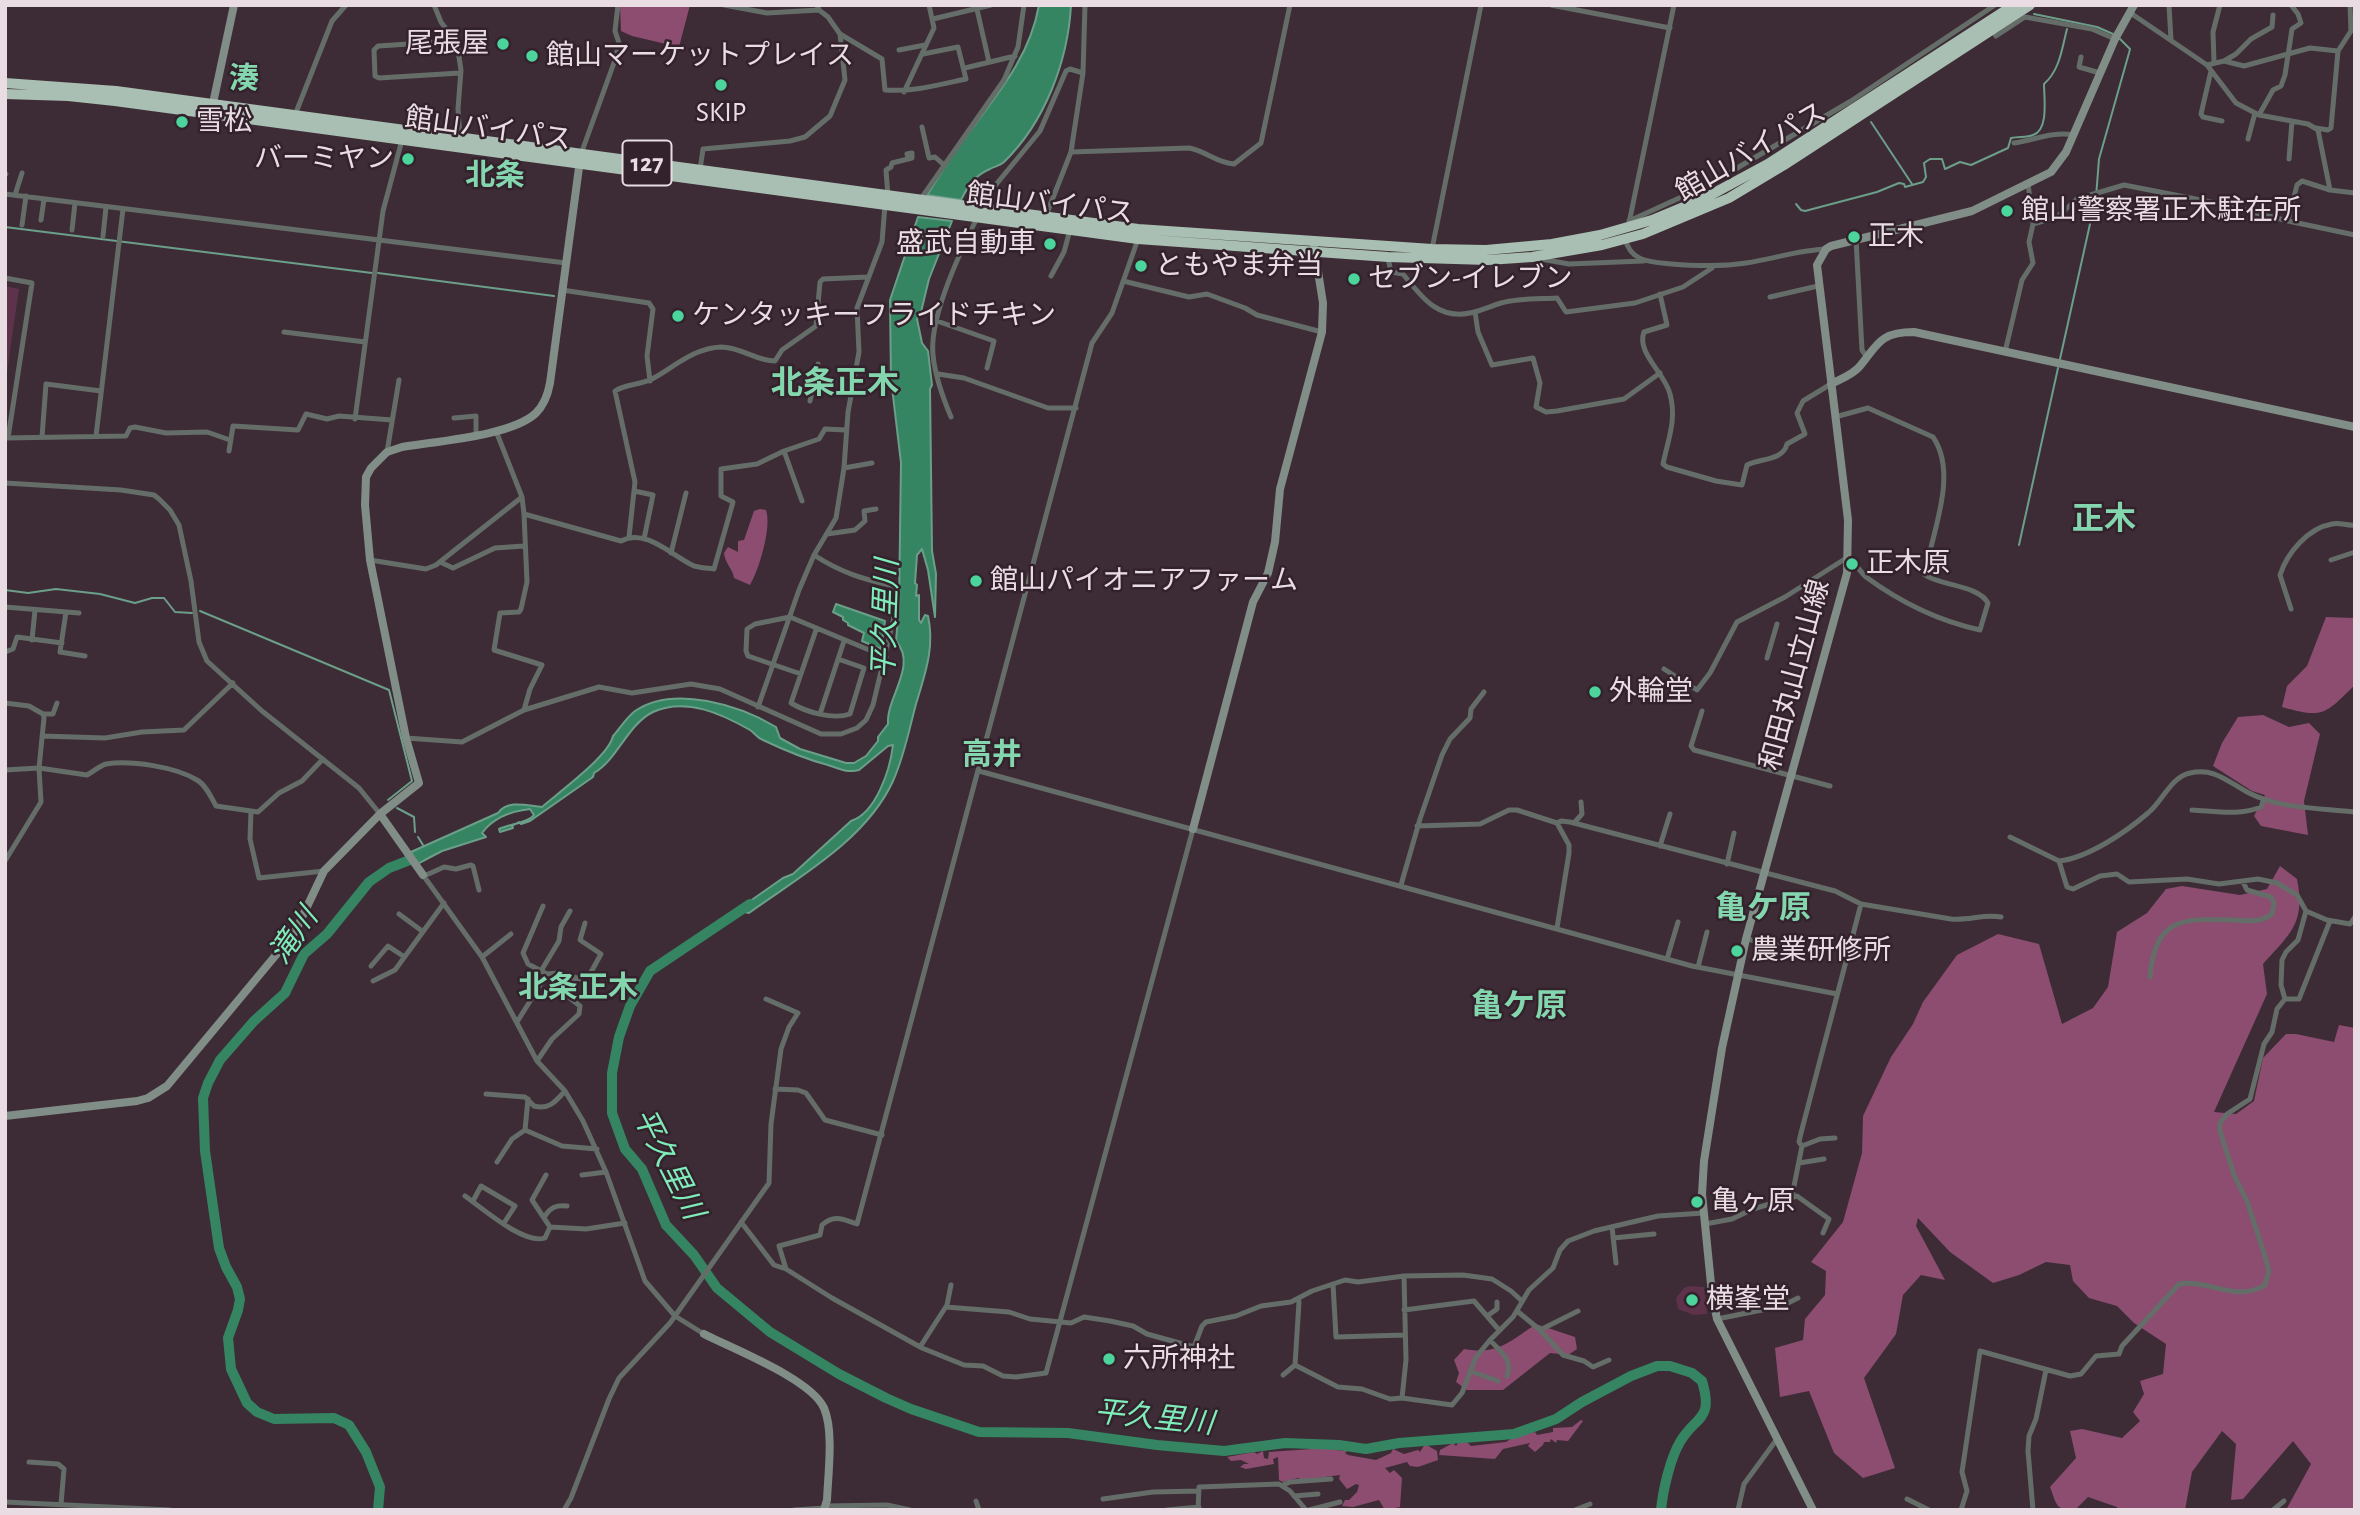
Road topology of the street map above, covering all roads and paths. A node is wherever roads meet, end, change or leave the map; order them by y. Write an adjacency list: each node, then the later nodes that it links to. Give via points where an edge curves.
1 (234, 5): 51 (street)
2 (346, 5): 53 (street, via 332,21)
3 (433, 5): 32 (street)
4 (618, 5): 64 (street, via 615,60)
5 (724, 5): 22 (street)
6 (929, 5): 26 (street)
7 (991, 5): 21 (street)
8 (1024, 5): 38 (street)
9 (1085, 5): 46 (street)
10 (1290, 5): 63 (street, via 1261,144 1234,164 1189,148)
11 (1481, 5): 97 (street)
12 (1551, 5): 27 (street)
13 (1674, 5): 27 (street)
14 (1995, 5): 88 (street, via 1851,101)
15 (2014, 5): 88 (highway, 館山バイパス / 127, via 1749,175)
16 (2030, 5): 28 (highway, 館山バイパス / 127)
17 (2169, 5): 31 (street)
18 (2220, 5): 42 (street, via 2213,32)
19 (2291, 5): 37 (street, via 2301,23 2292,29)
20 (2350, 5): 35 (street, via 2351,31)
21 (976, 7): 26 (street); 41 (street)
22 (758, 8): 23 (street)
23 (818, 8): 29 (street)
24 (2133, 9): 30 (street); 31 (street)
25 (2273, 15): 40 (street, via 2272,27)
26 (933, 19): 33 (street, via 934,28)
27 (1670, 28): 88 (street)
28 (1992, 30): 30 (street, via 1996,36 2025,17 2091,29); 88 (highway, 館山バイパス / 127, via 1729,198 1685,218)
29 (839, 34): 49 (street, via 882,58 885,90); 68 (street, via 845,80 830,116 805,137 790,141 703,149)
30 (2115, 39): 47 (street)
31 (2171, 40): 44 (street)
32 (455, 41): 45 (street); 45 (street, via 378,46 374,50 375,76)
33 (925, 45): 34 (street); 36 (street)
34 (899, 50)
35 (2338, 51): 37 (street, via 2310,48); 57 (street, via 2331,128)
36 (923, 54): 43 (street, via 958,47); 49 (street)
37 (2288, 55): 40 (street, via 2244,66); 52 (street, via 2281,86)
38 (1015, 57): 41 (street); 67 (street, via 986,108)
39 (2081, 57): 47 (street, via 2080,67)
40 (2224, 61): 42 (street)
41 (989, 62): 43 (street)
42 (2214, 62): 44 (street)
43 (965, 68): 49 (street, via 966,79)
44 (2209, 68): 52 (street, via 2236,103); 54 (street, via 2201,114)
45 (460, 73): 59 (street)
46 (1083, 73): 63 (street); 82 (street, via 1066,71 1040,131)
47 (2100, 73): 58 (street)
48 (5, 83): 51 (highway, 館山バイパス / 127, via 83,88)
49 (905, 92)
50 (5, 94): 51 (highway, 館山バイパス / 127)
51 (212, 109): 53 (highway, 館山バイパス / 127); 61 (highway, 館山バイパス / 127)
52 (2257, 114): 55 (street); 60 (street)
53 (295, 115): 59 (highway, 館山バイパス / 127)
54 (2222, 121)
55 (2292, 121): 57 (street); 66 (street)
56 (922, 127): 67 (street, via 929,158)
57 (2315, 128): 71 (street)
58 (2074, 135): 62 (street, via 2059,133); 70 (street, via 2057,166)
59 (460, 138): 64 (highway, 館山バイパス / 127)
60 (2248, 139)
61 (402, 140): 64 (highway, 館山バイパス / 127); 95 (street)
62 (2014, 143)
63 (1071, 152): 83 (street)
64 (580, 159): 68 (highway, 館山バイパス / 127); 77 (highway, 館山バイパス / 127); 102 (street)
65 (909, 159): 77 (street, via 892,163 886,170)
66 (2290, 159)
67 (944, 165): 79 (street)
68 (700, 170): 77 (highway, 館山バイパス / 127)
69 (22, 173): 74 (street)
70 (2028, 183): 86 (street); 94 (street, via 1965,213)
71 (2330, 190): 72 (street); 85 (street, via 2302,181)
72 (2355, 193)
73 (5, 194): 74 (street)
74 (15, 195): 75 (street)
75 (26, 196): 76 (street); 87 (street)
76 (44, 199): 78 (street); 84 (street)
77 (886, 200): 79 (highway, 館山バイパス / 127); 105 (street, via 882,242)
78 (75, 203): 80 (street); 89 (street)
79 (919, 205): 82 (highway, 館山バイパス / 127)
80 (106, 207): 81 (street); 92 (street)
81 (123, 209): 95 (street); 126 (street)
82 (978, 213): 83 (highway, 館山バイパス / 127); 90 (highway, 館山バイパス / 127); 113 (street)
83 (1045, 218): 96 (highway, 館山バイパス / 127)
84 (40, 220)
85 (2288, 221): 86 (street, via 2124,185 2077,199 2057,217); 91 (street)
86 (2033, 224): 117 (street, via 2029,242 2033,263 2021,280)
87 (22, 225)
88 (1627, 229): 97 (highway, 館山バイパス / 127, via 1530,247); 100 (highway, 館山バイパス / 127, via 1579,250); 101 (street, via 1629,251)
89 (72, 230)
90 (1070, 230): 93 (highway, 館山バイパス / 127); 104 (street)
91 (2355, 235)
92 (103, 236)
93 (1138, 239): 96 (highway, 館山バイパス / 127); 107 (street)
94 (1856, 239): 98 (street); 118 (street)
95 (379, 242): 102 (street); 116 (street)
96 (1314, 247): 97 (highway, 館山バイパス / 127); 99 (highway, 館山バイパス / 127); 115 (street, via 1323,303)
97 (1432, 249)
98 (1826, 249): 103 (street); 108 (street, 和田丸山立山線, via 1817,265)
99 (1388, 257): 100 (highway, 館山バイパス / 127); 112 (street, via 1391,272 1402,274 1427,303 1451,315)
100 (1532, 257): 101 (street, via 1569,264)
101 (1643, 261): 103 (street)
102 (566, 263): 109 (street)
103 (1712, 268): 110 (street, via 1684,286)
104 (1051, 276)
105 (868, 277): 124 (street, via 823,279 816,326 782,350 775,361 720,347 682,359); 135 (street, via 857,308 859,352)
106 (5, 278): 140 (street, via 32,283)
107 (1123, 281): 115 (street, via 1189,297 1207,294 1256,315); 128 (street, via 1112,313 1092,343)
108 (1818, 286): 111 (street); 125 (street, 和田丸山立山線)
109 (562, 289): 124 (street, via 649,303 653,309 647,356); 136 (street, via 546,399 530,417)
110 (1660, 294): 112 (street, via 1573,312 1566,312 1557,298 1504,302); 121 (street, via 1667,324 1644,332 1642,337 1644,351)
111 (1770, 297)
112 (1475, 312): 121 (street, via 1492,365 1533,358 1540,383 1536,407 1546,412 1624,399)
113 (937, 321): 120 (street, via 994,341); 122 (street, via 932,354)
114 (284, 332): 116 (street)
115 (1322, 332): 212 (street, via 1280,489 1268,573 1253,602)
116 (365, 342): 132 (street)
117 (2005, 352): 118 (street, via 1902,332 1881,341); 134 (street)
118 (1866, 356): 125 (street, via 1857,370)
119 (818, 364): 127 (street)
120 (987, 368)
121 (1660, 373): 125 (street, via 1670,391 1674,419 1663,464 1742,485 1747,465 1779,456 1787,444 1805,434 1797,413 1803,401)
122 (938, 374): 128 (street, via 964,378 1048,408); 129 (street)
123 (400, 380): 133 (street)
124 (650, 381): 148 (street, via 615,391)
125 (1830, 384): 130 (street, 和田丸山立山線)
126 (101, 391): 138 (street); 139 (street, via 46,384)
127 (810, 401)
128 (1076, 408): 199 (street)
129 (951, 417)
130 (1835, 417): 162 (street, 和田丸山立山線); 162 (street, via 1868,408 1933,437 1944,461 1943,482 1925,575 1986,598 1980,630 1928,614 1863,575)
131 (454, 418): 137 (street, via 476,416)
132 (355, 419): 133 (street); 141 (street, via 306,414 298,429 233,426)
133 (392, 420): 144 (street)
134 (2355, 428)
135 (846, 430): 143 (street, via 825,429 819,439); 146 (street)
136 (496, 431): 137 (street); 150 (street)
137 (476, 434): 144 (street)
138 (96, 436): 139 (street); 141 (street, via 126,436 135,426 166,433 207,432)
139 (41, 437): 140 (street)
140 (7, 438)
141 (230, 440): 142 (street)
142 (229, 451)
143 (784, 451): 151 (street); 159 (street, via 757,464 721,469 721,496 733,502 714,569 694,566)
144 (387, 452): 163 (street, via 366,477)
145 (872, 463): 146 (street)
146 (844, 468): 155 (street, via 836,518)
147 (5, 484): 185 (street, via 157,496 179,525 201,649 212,667)
148 (634, 491): 156 (street); 157 (street, via 653,495)
149 (686, 493): 159 (street)
150 (522, 497): 153 (street); 165 (street)
151 (802, 501)
152 (876, 509): 155 (street, via 864,511 861,526)
153 (524, 514): 156 (street, via 621,541); 158 (street)
154 (2355, 524): 167 (street, via 2332,523 2316,530 2288,556 2280,575)
155 (827, 534): 161 (street)
156 (629, 537): 157 (street)
157 (644, 539): 159 (street)
158 (524, 546): 165 (street, via 495,548 453,568); 190 (street, via 527,582 522,607 519,612 500,613 494,650 542,665)
159 (671, 552)
160 (2355, 552): 164 (street)
161 (814, 555): 171 (street); 179 (street, via 856,578 895,586)
162 (1848, 557): 183 (street, via 1737,622 1697,690); 200 (street, 和田丸山立山線)
163 (370, 560): 165 (street, via 426,569); 195 (street)
164 (2331, 560)
165 (440, 562)
166 (5, 607): 168 (street)
167 (2291, 609)
168 (35, 610): 169 (street); 174 (street)
169 (66, 612): 170 (street); 176 (street)
170 (79, 613)
171 (789, 617): 173 (street); 182 (street); 182 (street, via 747,629 748,656)
172 (1776, 624): 180 (street)
173 (816, 629): 175 (street); 184 (street)
174 (32, 639): 176 (street); 177 (street, via 17,638 13,649)
175 (844, 641): 179 (street); 181 (street)
176 (62, 643): 178 (street, via 60,652)
177 (5, 652)
178 (85, 656)
179 (886, 657): 189 (street, via 866,720 842,734 821,734)
180 (1767, 658)
181 (838, 659): 193 (street); 193 (street, via 863,668 863,676 850,714)
182 (772, 665): 184 (street); 189 (street)
183 (1664, 670)
184 (801, 674): 193 (street, via 791,703)
185 (233, 683): 194 (street, via 184,730 105,738); 196 (street)
186 (1484, 692): 211 (street, via 1442,755)
187 (5, 704): 192 (street, via 29,706)
188 (57, 704): 192 (street, via 53,714)
189 (758, 706): 190 (street, via 720,689 691,684 632,693 599,687)
190 (524, 710): 195 (street, via 462,742)
191 (1702, 711): 200 (street, via 1691,746 1694,750)
192 (43, 714): 194 (street)
193 (820, 714)
194 (42, 736): 197 (street)
195 (406, 738): 207 (street, via 419,783)
196 (323, 759): 205 (street, via 302,781 258,812); 207 (street, via 359,788)
197 (39, 768): 198 (street); 205 (street, via 88,775 109,764 167,768 197,780 216,806); 217 (street, via 41,802)
198 (5, 770)
199 (979, 771): 212 (street); 263 (street)
200 (1791, 775): 201 (street); 220 (street, 和田丸山立山線)
201 (1830, 786)
202 (2264, 799): 204 (street, via 2254,810); 206 (street); 216 (street, via 2215,773 2190,773 2181,776 2150,813 2113,838 2087,854)
203 (1581, 802): 210 (street, via 1582,814)
204 (2192, 810)
205 (251, 811): 219 (street, via 250,839 259,878)
206 (2355, 812)
207 (380, 814): 219 (street); 221 (street)
208 (1670, 814): 215 (street)
209 (1557, 823): 210 (street); 211 (street, via 1509,810 1480,824); 236 (street, via 1569,845)
210 (1574, 823): 215 (street)
211 (1418, 826): 223 (street)
212 (1193, 830): 223 (street); 304 (street)
213 (1734, 833): 218 (street)
214 (2010, 837): 216 (street)
215 (1660, 846): 218 (street)
216 (2059, 861): 222 (street, via 2067,887 2073,889 2117,874 2129,881)
217 (5, 862)
218 (1727, 864): 220 (street)
219 (324, 871): 261 (street, via 295,932 159,1092 137,1101)
220 (1764, 874): 226 (street, via 1835,891); 240 (street, 和田丸山立山線)
221 (424, 876): 224 (street, via 444,867 473,865); 225 (street)
222 (2244, 882): 229 (street, via 2277,883 2297,895); 249 (street, via 2247,890 2271,897 2272,914 2264,920 2200,919 2171,927 2152,953)
223 (1401, 885): 236 (street)
224 (479, 890)
225 (443, 903): 237 (street); 243 (street)
226 (1861, 904): 231 (street, via 1962,920); 252 (street)
227 (543, 906): 247 (street, via 523,953 528,964)
228 (570, 911): 247 (street)
229 (2306, 911): 233 (street); 254 (street, via 2298,940 2282,960)
230 (399, 914): 237 (street)
231 (2001, 917)
232 (2355, 917): 233 (street, via 2350,924)
233 (2330, 920): 254 (street, via 2300,999)
234 (1678, 922): 244 (street)
235 (585, 923): 250 (street, via 580,940 601,954 586,978)
236 (1557, 928): 244 (street)
237 (422, 931): 242 (street)
238 (1707, 932): 246 (street)
239 (511, 934): 243 (street)
240 (1746, 939): 241 (street); 248 (street, 和田丸山立山線)
241 (1777, 945)
242 (403, 956): 245 (street, via 388,946); 251 (street, via 395,970)
243 (482, 957): 255 (street)
244 (1667, 959): 246 (street)
245 (371, 966)
246 (1698, 967): 248 (street)
247 (544, 973): 250 (street); 255 (street)
248 (1736, 975): 252 (street); 277 (street, 和田丸山立山線, via 1704,1161)
249 (2150, 977)
250 (575, 978): 256 (street, via 566,995 580,1006 579,1014)
251 (373, 981)
252 (1838, 994): 265 (street, via 1801,1133)
253 (766, 999): 257 (street, via 797,1013 781,1049)
254 (2285, 999): 313 (street, via 2264,1044 2249,1099 2220,1123 2264,1253 2269,1271 2265,1285 2239,1293 2179,1284 2119,1354 2096,1356 2081,1374)
255 (517, 1021): 256 (street)
256 (537, 1061): 258 (street)
257 (775, 1088): 263 (street, via 806,1093 825,1120); 279 (street, via 769,1182)
258 (565, 1091): 260 (street, via 545,1108); 266 (street)
259 (486, 1094): 260 (street)
260 (528, 1099): 262 (street)
261 (5, 1116)
262 (525, 1130): 266 (street, via 562,1146); 268 (street, via 512,1139)
263 (881, 1135): 289 (street, via 857,1224 831,1218 822,1224 820,1235 779,1246)
264 (1835, 1138): 265 (street)
265 (1802, 1146): 269 (street)
266 (597, 1149): 270 (street)
267 (1824, 1159): 269 (street)
268 (497, 1162)
269 (1799, 1163): 274 (street)
270 (606, 1172): 272 (street); 281 (street)
271 (546, 1175): 278 (street, via 532,1200)
272 (582, 1175)
273 (465, 1196): 275 (street)
274 (1792, 1196): 282 (street, via 1732,1219); 285 (street, via 1829,1219)
275 (472, 1201): 280 (street); 280 (street, via 481,1186 515,1206)
276 (567, 1206): 278 (street, via 550,1208)
277 (1704, 1213): 282 (street, 和田丸山立山線); 284 (street, via 1658,1216)
278 (545, 1216): 283 (street)
279 (741, 1222): 289 (street, via 774,1265); 301 (street)
280 (504, 1223): 283 (street, via 537,1240 545,1238)
281 (625, 1223): 283 (street, via 586,1229); 301 (street, via 641,1274)
282 (1705, 1224): 303 (street, 和田丸山立山線)
283 (550, 1227)
284 (1612, 1227): 287 (street); 295 (street, via 1568,1241 1553,1268)
285 (1823, 1233)
286 (1654, 1234): 287 (street)
287 (1613, 1238): 288 (street)
288 (1616, 1263)
289 (786, 1269): 310 (street)
290 (1404, 1276): 291 (street); 295 (street, via 1492,1279); 298 (street)
291 (1333, 1284): 294 (street); 308 (street, via 1336,1337)
292 (951, 1285): 297 (street)
293 (1798, 1298): 303 (street, via 1782,1306)
294 (1298, 1299): 304 (street, via 1206,1322 1194,1347 1110,1321 1084,1317); 312 (street)
295 (1522, 1301): 299 (street)
296 (1497, 1302): 302 (street, via 1497,1309)
297 (946, 1307): 304 (street); 310 (street)
298 (1404, 1310): 302 (street, via 1469,1300); 308 (street)
299 (1517, 1311): 305 (street); 306 (street)
300 (1578, 1311): 306 (street)
301 (676, 1316): 307 (street); 339 (street, via 619,1378)
302 (1487, 1316): 305 (street)
303 (1717, 1319): 319 (street, 和田丸山立山線)
304 (1059, 1322): 310 (street, via 1046,1373 1003,1376)
305 (1499, 1330): 309 (street)
306 (1540, 1330): 311 (street, via 1563,1355 1593,1367)
307 (704, 1334): 336 (street, via 804,1385 820,1400 828,1426)
308 (1405, 1335): 318 (street)
309 (1489, 1340): 314 (street); 316 (street, via 1509,1361)
310 (920, 1348)
311 (1609, 1360)
312 (1295, 1365): 315 (street); 318 (street, via 1339,1387)
313 (2046, 1370): 349 (street, via 1980,1351 1962,1472 1967,1492); 350 (street, via 2029,1436)
314 (1470, 1371): 317 (street); 318 (street, via 1452,1405)
315 (1283, 1375)
316 (1507, 1376)
317 (1498, 1381)
318 (1402, 1398)
319 (1777, 1439): 346 (street, via 1744,1484); 347 (street, 和田丸山立山線)
320 (29, 1462): 332 (street, via 58,1464 64,1469)
321 (1331, 1479): 322 (street)
322 (1283, 1485): 323 (street, via 1199,1487); 325 (street)
323 (1199, 1491): 326 (street); 337 (street)
324 (1318, 1494): 325 (street)
325 (1294, 1496): 344 (street)
326 (1102, 1499)
327 (1907, 1499): 348 (street)
328 (976, 1501): 342 (street)
329 (2284, 1501): 351 (street)
330 (5, 1502): 334 (street)
331 (1340, 1502): 344 (street)
332 (61, 1504): 334 (street); 335 (street)
333 (1590, 1504): 345 (street)
334 (36, 1506)
335 (105, 1508): 338 (street)
336 (825, 1508): 340 (street); 341 (street, via 887,1505)
337 (1198, 1508): 343 (street)
338 (170, 1510)
339 (564, 1510)
340 (793, 1510)
341 (910, 1510)
342 (979, 1510)
343 (1167, 1510)
344 (1308, 1510)
345 (1575, 1510)
346 (1738, 1510)
347 (1813, 1510)
348 (1929, 1510)
349 (1961, 1510)
350 (2033, 1510)
351 (2273, 1510)

